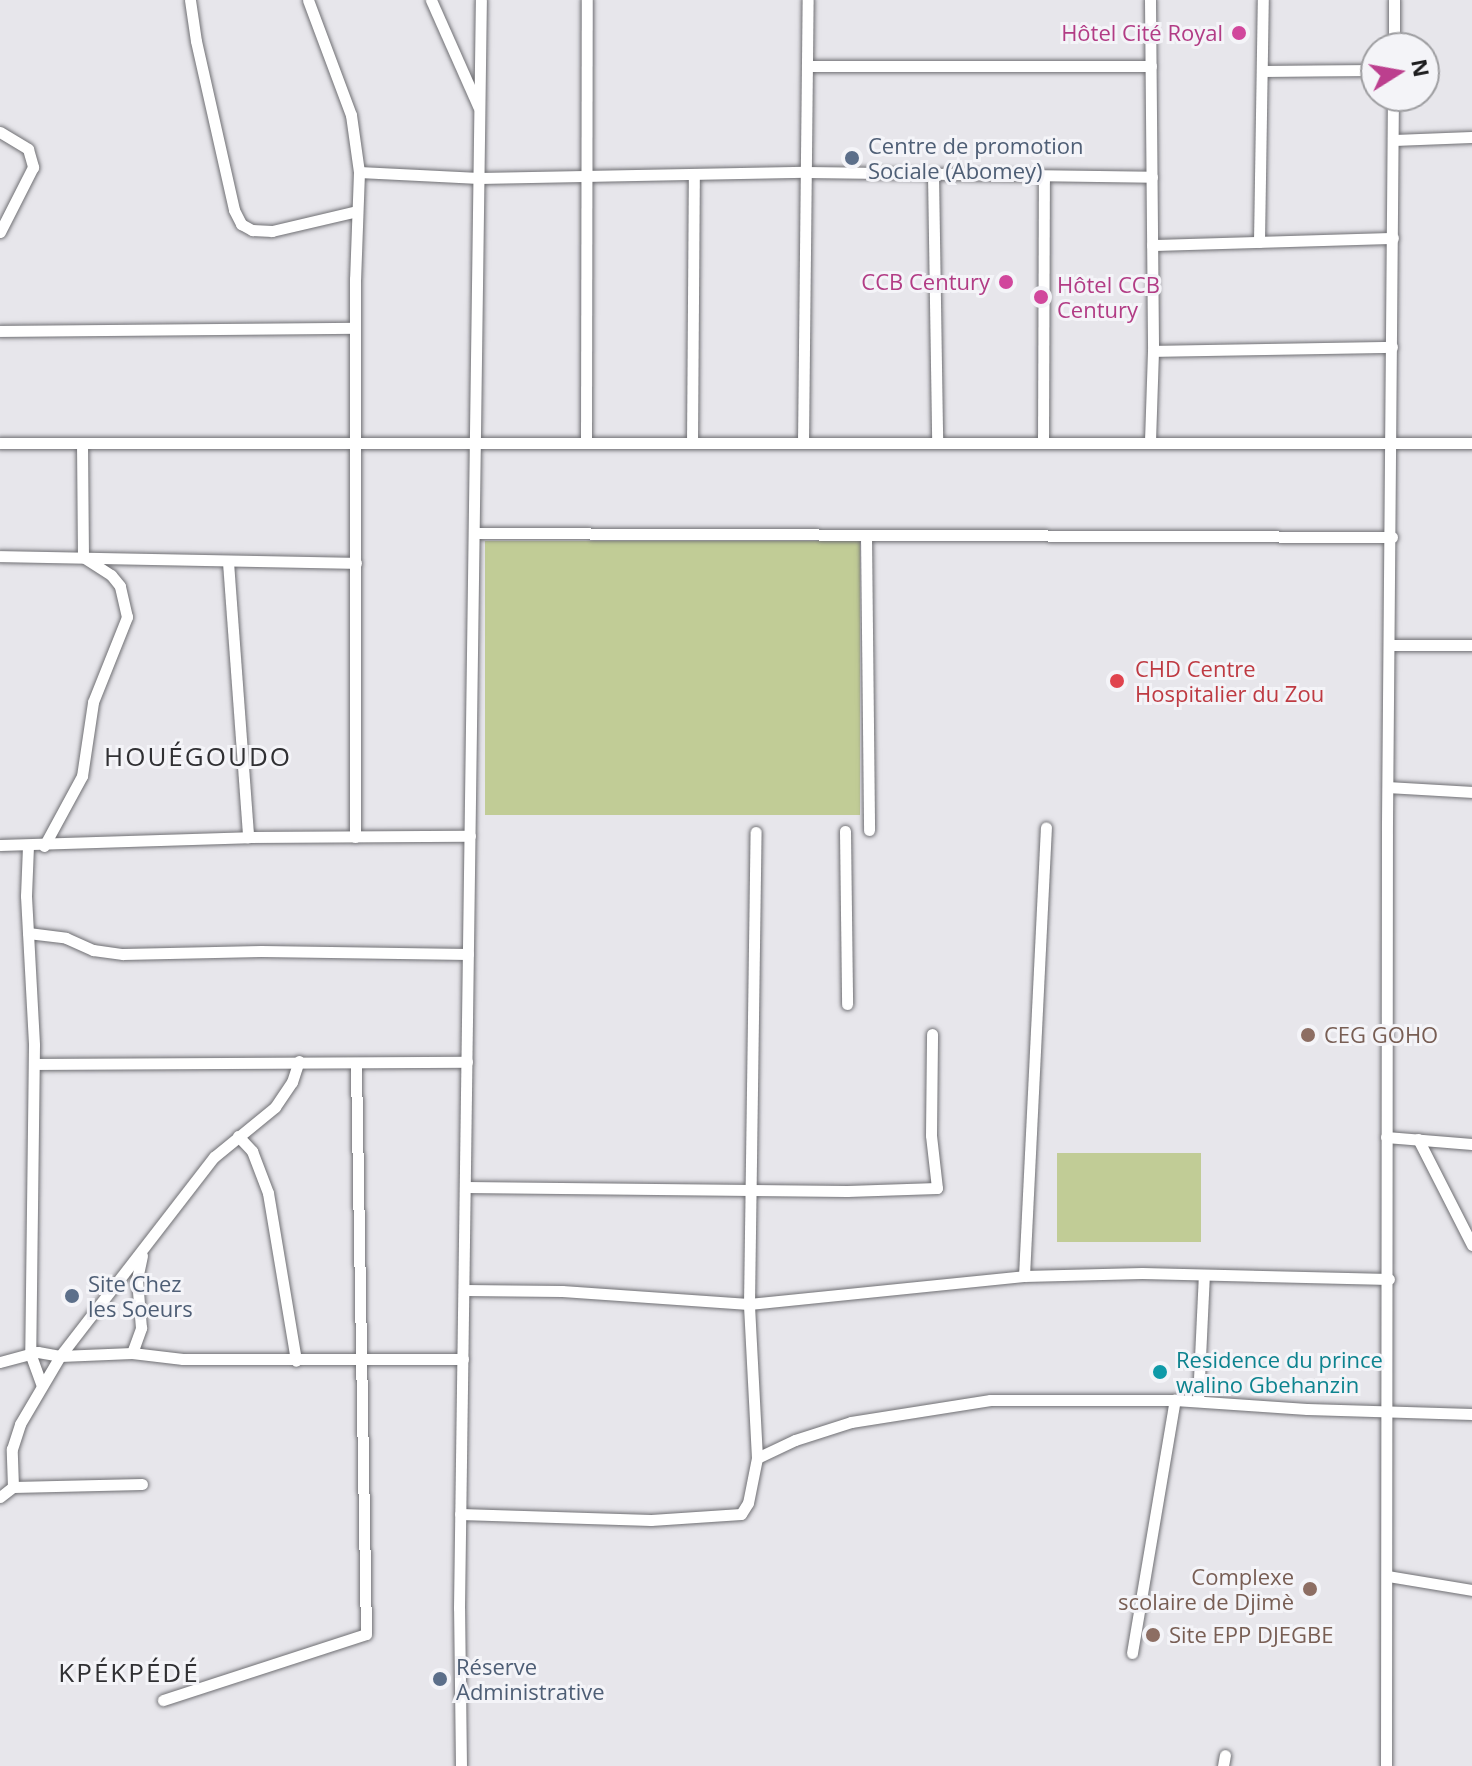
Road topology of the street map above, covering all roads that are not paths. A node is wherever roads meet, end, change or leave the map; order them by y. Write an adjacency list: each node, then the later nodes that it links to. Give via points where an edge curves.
1 (190, 0): 28 (street, via 241,224 272,231)
2 (308, 0): 20 (street, via 351,115)
3 (431, 0): 15 (street)
4 (481, 0): 15 (street)
5 (587, 0): 24 (street)
6 (808, 0): 11 (street)
7 (1150, 0): 12 (street)
8 (1263, 0): 14 (street)
9 (1394, 0): 10 (street)
10 (1394, 32)
11 (807, 66): 12 (street); 21 (street)
12 (1151, 66): 26 (street)
13 (1360, 70): 14 (street)
14 (1262, 71): 31 (street)
15 (480, 111): 27 (street)
16 (1393, 112): 19 (street)
17 (0, 132): 29 (street, via 28,149 33,167)
18 (1472, 137): 19 (street)
19 (1393, 140): 30 (street)
20 (359, 172): 27 (street); 28 (street)
21 (806, 172): 22 (street); 23 (street); 43 (street)
22 (694, 174): 24 (street); 42 (street)
23 (933, 174): 25 (street); 44 (street)
24 (588, 176): 27 (street); 41 (street)
25 (1044, 176): 26 (street); 45 (street)
26 (1152, 177): 32 (street)
27 (479, 178): 40 (street)
28 (357, 211): 33 (street)
29 (0, 232)
30 (1393, 238): 31 (street); 35 (street)
31 (1259, 242): 32 (street)
32 (1152, 245): 36 (street)
33 (355, 328): 34 (street); 39 (street)
34 (0, 331)
35 (1392, 347): 36 (street); 47 (street)
36 (1153, 351): 46 (street)
37 (0, 443): 38 (street)
38 (82, 443): 39 (street); 53 (street)
39 (355, 443): 40 (street); 55 (street)
40 (475, 443): 41 (street); 49 (street)
41 (586, 443): 42 (street)
42 (692, 443): 43 (street)
43 (803, 443): 44 (street)
44 (937, 443): 45 (street)
45 (1043, 443): 46 (street)
46 (1150, 443): 47 (street)
47 (1392, 443): 48 (street); 51 (street)
48 (1472, 443)
49 (474, 533): 50 (street); 64 (street)
50 (866, 535): 51 (street); 61 (street)
51 (1392, 537): 56 (street)
52 (0, 556): 53 (street)
53 (83, 557): 54 (street); 69 (street, via 120,586 127,617 93,702 82,776)
54 (228, 562): 55 (street); 65 (street)
55 (356, 563): 66 (street)
56 (1391, 645): 57 (street); 58 (street)
57 (1472, 645)
58 (1388, 787): 59 (street); 79 (street)
59 (1472, 792)
60 (1046, 828): 87 (street)
61 (869, 830)
62 (845, 831): 72 (street)
63 (756, 832): 83 (street)
64 (470, 836): 66 (street); 71 (street)
65 (248, 837): 66 (street); 69 (street)
66 (355, 837)
67 (0, 845): 68 (street)
68 (28, 846): 69 (street); 70 (street)
69 (44, 846)
70 (28, 933): 71 (street, via 123,954); 76 (street)
71 (468, 954): 75 (street)
72 (847, 1004)
73 (932, 1034): 83 (street, via 931,1135 937,1188)
74 (299, 1061): 76 (street); 77 (street); 78 (street, via 275,1107)
75 (467, 1062): 77 (street); 82 (street)
76 (34, 1064): 91 (street)
77 (356, 1064): 96 (street)
78 (238, 1136): 85 (street, via 214,1157); 95 (street, via 252,1151 268,1193)
79 (1386, 1137): 80 (street); 88 (street)
80 (1418, 1139): 81 (street); 84 (street)
81 (1472, 1144)
82 (465, 1187): 83 (street); 89 (street)
83 (752, 1187): 90 (street)
84 (1472, 1245)
85 (142, 1254): 92 (street, via 137,1279 141,1328); 93 (street)
86 (1204, 1275): 87 (street); 88 (street); 100 (street)
87 (1024, 1276): 90 (street)
88 (1389, 1279): 101 (street)
89 (464, 1290): 90 (street); 94 (street)
90 (749, 1304): 103 (street)
91 (30, 1353): 93 (street); 97 (street); 98 (street)
92 (132, 1353): 93 (street); 95 (street)
93 (60, 1356): 98 (street)
94 (463, 1359): 96 (street); 107 (street)
95 (296, 1361): 96 (street)
96 (361, 1361): 111 (street, via 366,1634)
97 (0, 1362)
98 (41, 1384): 105 (street, via 14,1437)
99 (1175, 1400): 100 (street); 103 (street, via 990,1400 915,1409 851,1422); 110 (street)
100 (1198, 1400): 101 (street)
101 (1388, 1411): 102 (street); 108 (street)
102 (1472, 1414)
103 (757, 1458): 107 (street, via 748,1503 737,1515 651,1520)
104 (142, 1484): 105 (street)
105 (13, 1487): 106 (street)
106 (0, 1497)
107 (460, 1514): 112 (street)
108 (1388, 1576): 109 (street); 113 (street)
109 (1472, 1590)
110 (1132, 1653)
111 (163, 1700)
112 (461, 1766)
113 (1386, 1766)

